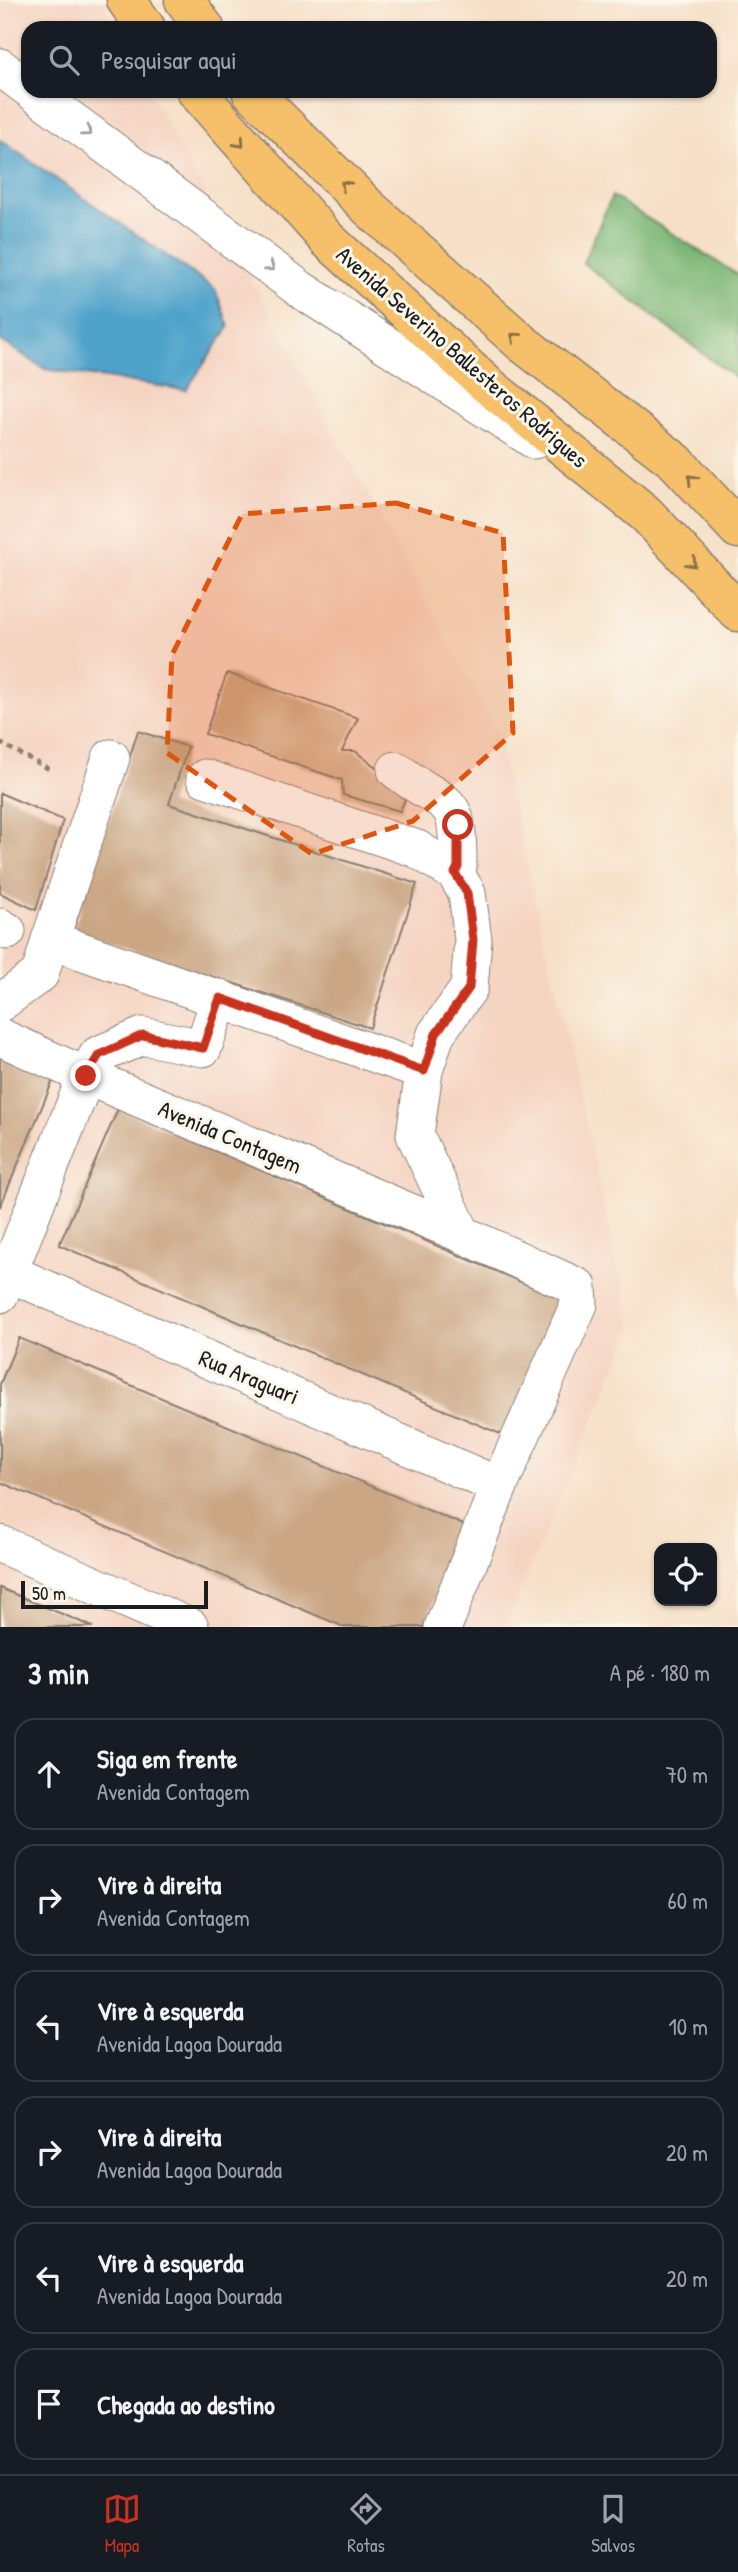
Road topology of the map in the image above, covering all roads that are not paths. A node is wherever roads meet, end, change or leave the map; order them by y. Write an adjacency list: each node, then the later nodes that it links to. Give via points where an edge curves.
1 (126, 0): 3 (main road)
2 (184, 0): 4 (main road)
3 (141, 21)
4 (200, 21)
5 (0, 67): 6 (lane)
6 (21, 82)
7 (42, 98): 10 (lane, one-way to 10, via 300,289)
8 (202, 98): 10 (main road, Avenida Severino Ballesteros Rodrigues, one-way to 10, via 328,240 485,383)
9 (258, 98): 11 (main road, one-way to 9, via 676,462 522,343 369,208)
10 (646, 514): 12 (main road, Avenida Severino Ballesteros Rodrigues, one-way to 12)
11 (738, 529)
12 (738, 612)
13 (111, 758): 17 (lane)
14 (397, 770): 16 (lane, via 451,805 458,825)
15 (205, 778): 16 (lane, via 417,849)
16 (455, 873): 21 (lane, via 467,893 473,940 469,988 436,1034)
17 (50, 940): 18 (lane); 19 (lane, via 40,974)
18 (220, 998): 21 (lane); 22 (lane, via 203,1048 143,1035 99,1055)
19 (0, 1003)
20 (0, 1037): 22 (lane, Avenida Contagem)
21 (424, 1071): 23 (lane, via 415,1135)
22 (86, 1076): 23 (lane, Avenida Contagem); 24 (lane)
23 (462, 1234): 25 (lane, Avenida Contagem, via 570,1281 581,1296)
24 (3, 1279): 25 (lane, Rua Araguari)
25 (499, 1486): 28 (lane, Avenida Contagem)
26 (0, 1544): 27 (lane)
27 (190, 1627)
28 (443, 1627)

